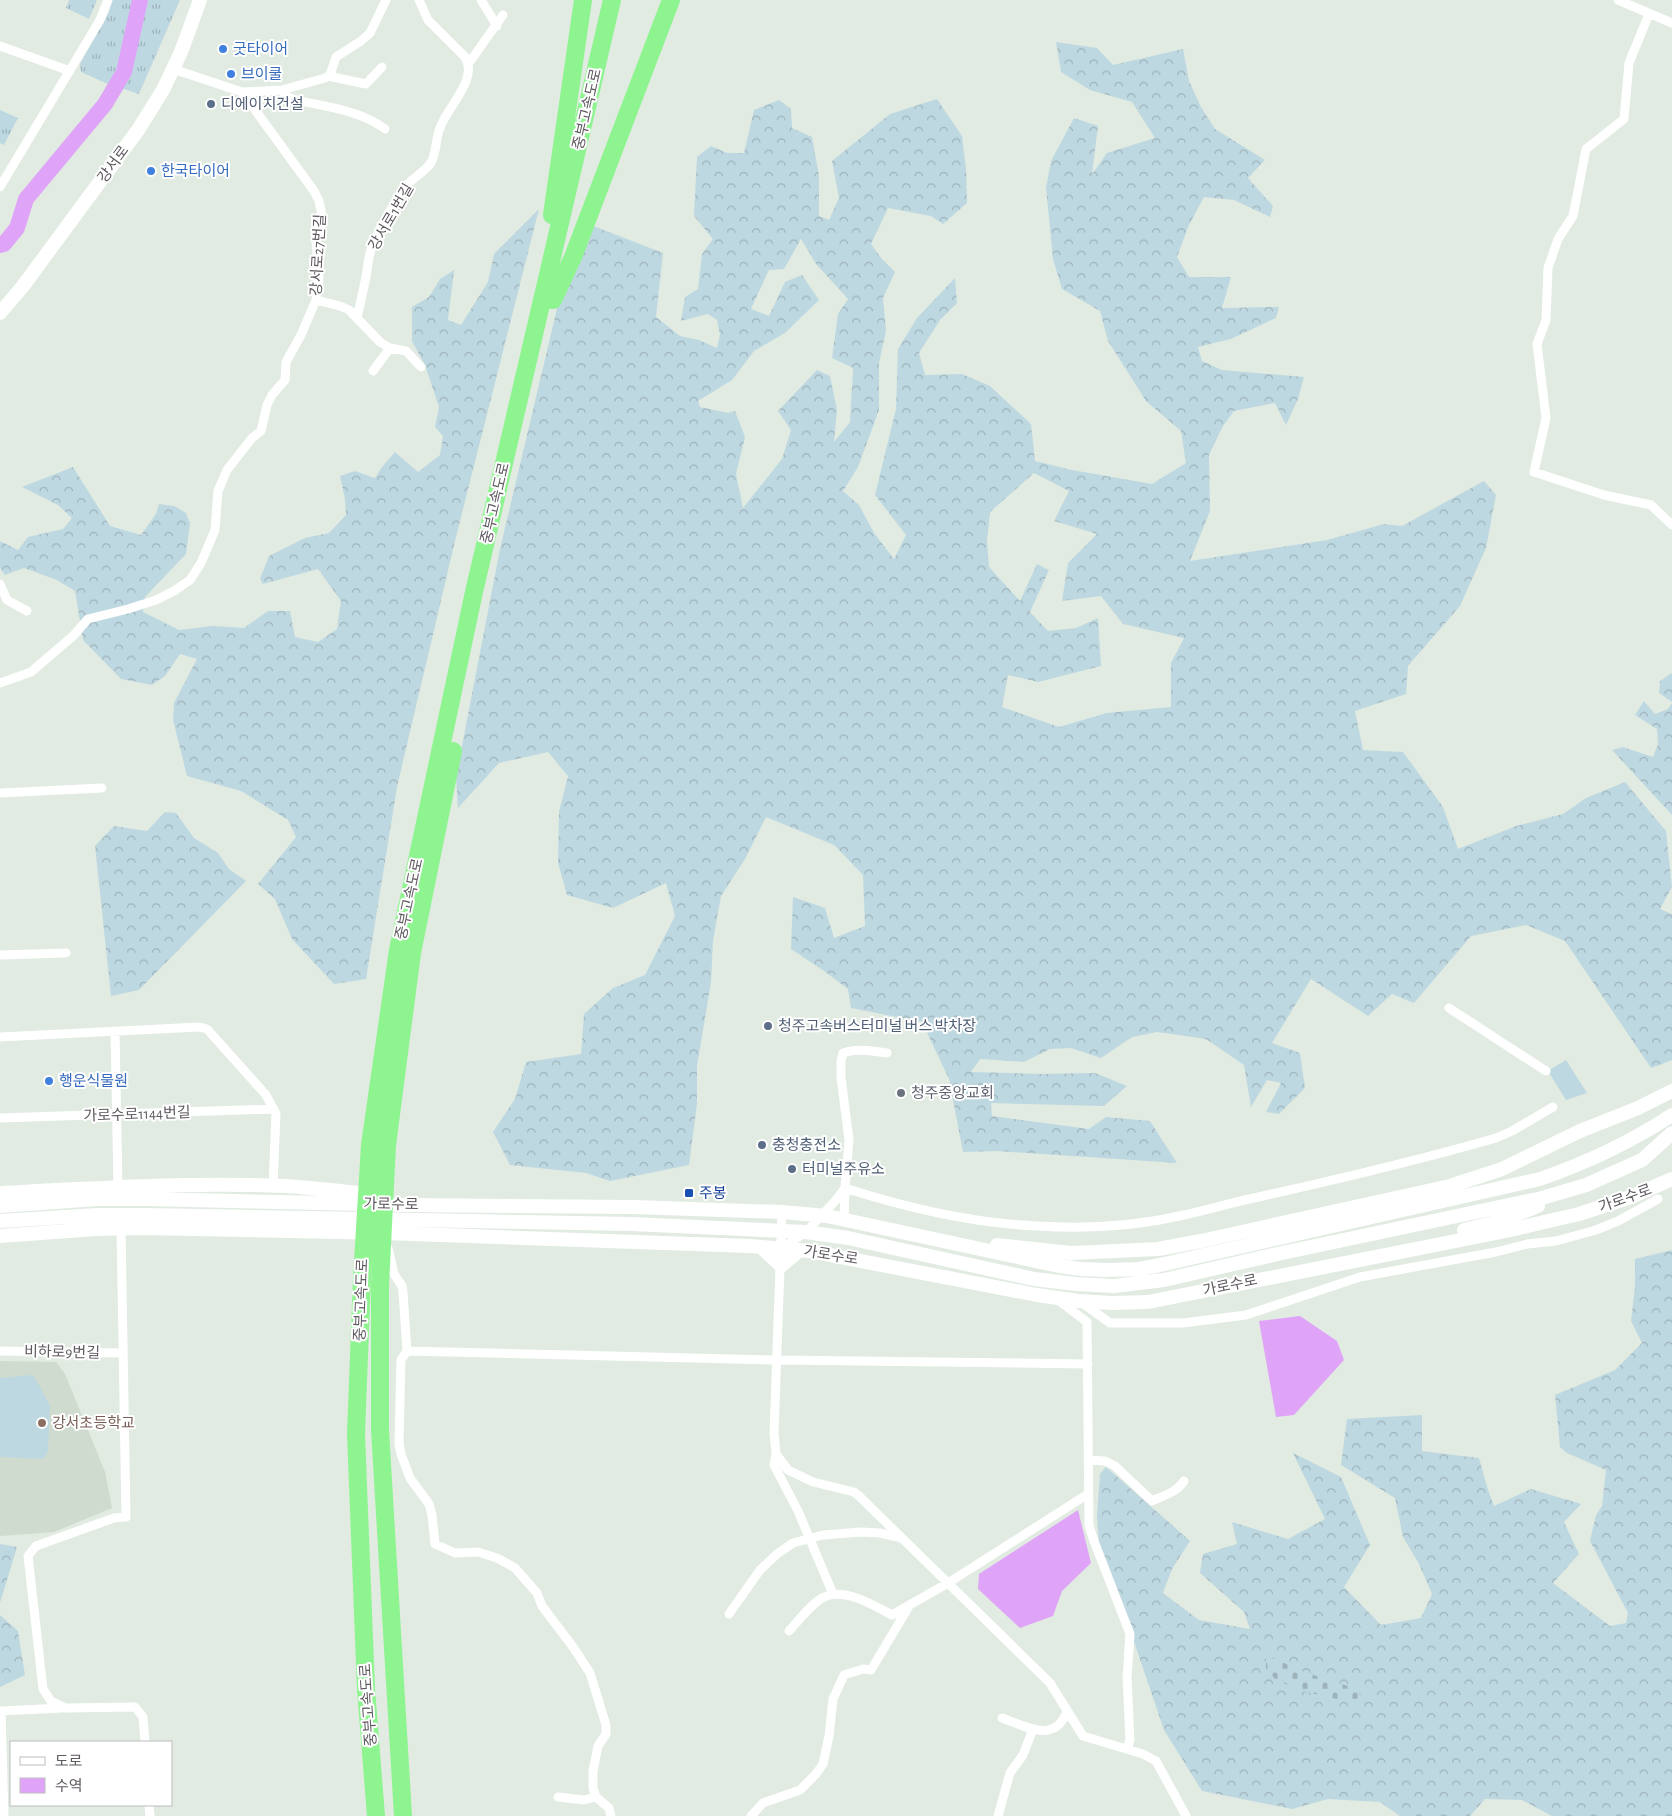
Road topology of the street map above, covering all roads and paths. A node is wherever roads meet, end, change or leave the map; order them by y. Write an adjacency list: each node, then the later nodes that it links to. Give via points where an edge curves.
1 (108, 0): 19 (street)
2 (200, 0): 18 (main road, 강서로)
3 (386, 0): 20 (street, via 370,33 336,57)
4 (419, 0): 16 (street, via 428,20)
5 (481, 0): 14 (street)
6 (583, 0): 25 (highway, via 550,228)
7 (612, 0): 25 (highway, 중부고속도로)
8 (622, 0): 25 (highway, 중부고속도로)
9 (671, 0): 25 (highway, via 573,257)
10 (1618, 0): 11 (street)
11 (1649, 14): 13 (street); 32 (street, via 1630,63 1624,119 1586,149 1573,216 1558,239 1548,268 1546,320 1537,344 1546,418 1534,472 1604,496 1651,505)
12 (504, 16): 14 (street)
13 (1672, 23)
14 (497, 26): 16 (street)
15 (0, 46): 19 (street)
16 (469, 63): 28 (street, 강서로1번길, via 462,89 440,128 430,164 406,186 368,254)
17 (382, 67): 20 (street, via 366,84)
18 (173, 69): 22 (street); 27 (main road, 강서로, via 138,130)
19 (70, 71): 24 (street)
20 (328, 76): 21 (street)
21 (282, 90): 22 (street); 23 (street, via 292,99 361,114)
22 (242, 92): 26 (street, 강서로27번길, via 319,201 322,215 316,240 319,279)
23 (385, 129)
24 (0, 187)
25 (548, 299): 52 (highway, 중부고속도로, via 412,953)
26 (316, 300): 28 (street, via 340,306); 35 (street, 강서로27번길, via 286,362 286,380 267,405 262,432 252,438 222,480 215,530 190,580 156,600 88,619 31,672)
27 (0, 313)
28 (357, 318): 29 (street)
29 (390, 348): 30 (street, via 406,351); 31 (street)
30 (421, 367)
31 (373, 371)
32 (1672, 525)
33 (0, 584): 34 (street, via 7,600)
34 (27, 611)
35 (0, 683)
36 (102, 788): 37 (street)
37 (0, 793)
38 (66, 953): 39 (street)
39 (0, 955)
40 (1449, 1008): 44 (street)
41 (115, 1031): 42 (street); 47 (street, via 207,1029 266,1095); 48 (street)
42 (0, 1037)
43 (887, 1053): 59 (street, via 850,1050 843,1053 841,1077 849,1140)
44 (1546, 1071)
45 (1672, 1091): 72 (main road, 가로수로, via 1479,1178 1201,1241 1158,1249 1071,1253)
46 (1553, 1107): 59 (street, via 1512,1131 1465,1147 1183,1215 1124,1224 1052,1227 985,1221 928,1211)
47 (274, 1109): 48 (street, 가로수로1144번길); 57 (street)
48 (116, 1114): 50 (street, 가로수로1144번길); 58 (street)
49 (1672, 1115): 72 (main road, 가로수로, via 1647,1132 1576,1167 1540,1179 1139,1269 1081,1269)
50 (0, 1118)
51 (1672, 1133): 54 (main road, 가로수로)
52 (379, 1145): 108 (highway, 중부고속도로, via 362,1278 356,1434 366,1689); 109 (highway, 중부고속도로, via 380,1430)
53 (1672, 1145): 54 (main road)
54 (1642, 1160): 56 (main road, 가로수로)
55 (1672, 1179): 77 (main road, 가로수로, via 1579,1214)
56 (1586, 1185): 70 (main road, 가로수로, via 1542,1198 1164,1280 1114,1286 1034,1279 848,1238); 77 (main road, via 1500,1221 1409,1243)
57 (273, 1186): 58 (main road); 62 (main road)
58 (118, 1188): 60 (main road)
59 (845, 1188): 65 (street); 66 (street)
60 (0, 1193)
61 (1658, 1199): 80 (street, via 1596,1230 1556,1241 1360,1277 1246,1315 1184,1323 1110,1323)
62 (462, 1205): 63 (main road, 가로수로, via 97,1199); 64 (main road, 가로수로)
63 (0, 1206)
64 (782, 1212): 65 (main road, 가로수로); 69 (street, 가로수로)
65 (822, 1216): 66 (main road, 가로수로); 70 (street, 가로수로)
66 (844, 1220): 72 (main road, 가로수로)
67 (0, 1221): 69 (main road, 가로수로, via 156,1215 622,1224)
68 (121, 1228): 71 (main road, 가로수로); 73 (main road, 가로수로); 83 (street)
69 (782, 1231): 70 (main road, 가로수로); 75 (street, 가로수로)
70 (806, 1232): 75 (street, 가로수로)
71 (385, 1233): 74 (main road, 가로수로); 82 (street, via 394,1274 402,1286)
72 (913, 1235)
73 (0, 1236)
74 (761, 1247): 75 (main road, 가로수로); 78 (main road)
75 (782, 1248): 76 (main road, 가로수로); 78 (street)
76 (800, 1250): 78 (main road); 79 (main road, 가로수로)
77 (1377, 1256): 80 (main road, 가로수로, via 1148,1302)
78 (781, 1266): 84 (street)
79 (1056, 1298): 80 (main road, 가로수로); 85 (street, via 1087,1322)
80 (1079, 1301)
81 (0, 1351): 83 (street, 비하로9번길)
82 (407, 1351): 84 (street); 104 (street, via 401,1360 399,1444 410,1478 429,1504 435,1544 455,1553 478,1552 515,1568 537,1593 542,1606 590,1673 606,1725 593,1771)
83 (123, 1353): 97 (street, via 126,1517 114,1518 36,1546 28,1556 43,1688 51,1701)
84 (777, 1360): 85 (street); 86 (street)
85 (1088, 1364): 87 (street)
86 (776, 1454): 90 (street, via 774,1465); 91 (street, via 788,1470 796,1474 813,1482 854,1492)
87 (1088, 1460): 88 (street, via 1105,1461 1115,1466 1152,1501); 89 (street)
88 (1184, 1481)
89 (1088, 1494): 92 (street); 102 (street, via 1089,1526 1130,1634 1127,1678 1130,1740)
90 (808, 1538): 91 (street, via 861,1532); 93 (street); 95 (street, via 786,1547 760,1570)
91 (902, 1538): 92 (street)
92 (948, 1583): 94 (street); 98 (street, via 1050,1683)
93 (833, 1594): 94 (street, via 854,1596 892,1615); 96 (street, via 819,1599)
94 (909, 1605): 111 (street, via 871,1670 844,1675 833,1700 826,1749 816,1774 800,1790 763,1803)
95 (729, 1614)
96 (789, 1631)
97 (65, 1708): 101 (street, via 135,1707 143,1717); 103 (street, via 1,1711)
98 (1067, 1711): 100 (street, via 1064,1720 1055,1728 1046,1731); 102 (street, via 1083,1736)
99 (1002, 1718): 100 (street)
100 (1033, 1729): 112 (street, via 1023,1755 1010,1773)
101 (145, 1741)
102 (1127, 1749): 106 (street, via 1156,1761)
103 (5, 1788): 107 (street)
104 (596, 1796): 105 (street, via 584,1800); 110 (street, via 609,1808)
105 (558, 1797)
106 (1182, 1814)
107 (4, 1816)
108 (376, 1816)
109 (402, 1816)
110 (611, 1816)
111 (751, 1816)
112 (998, 1816)

